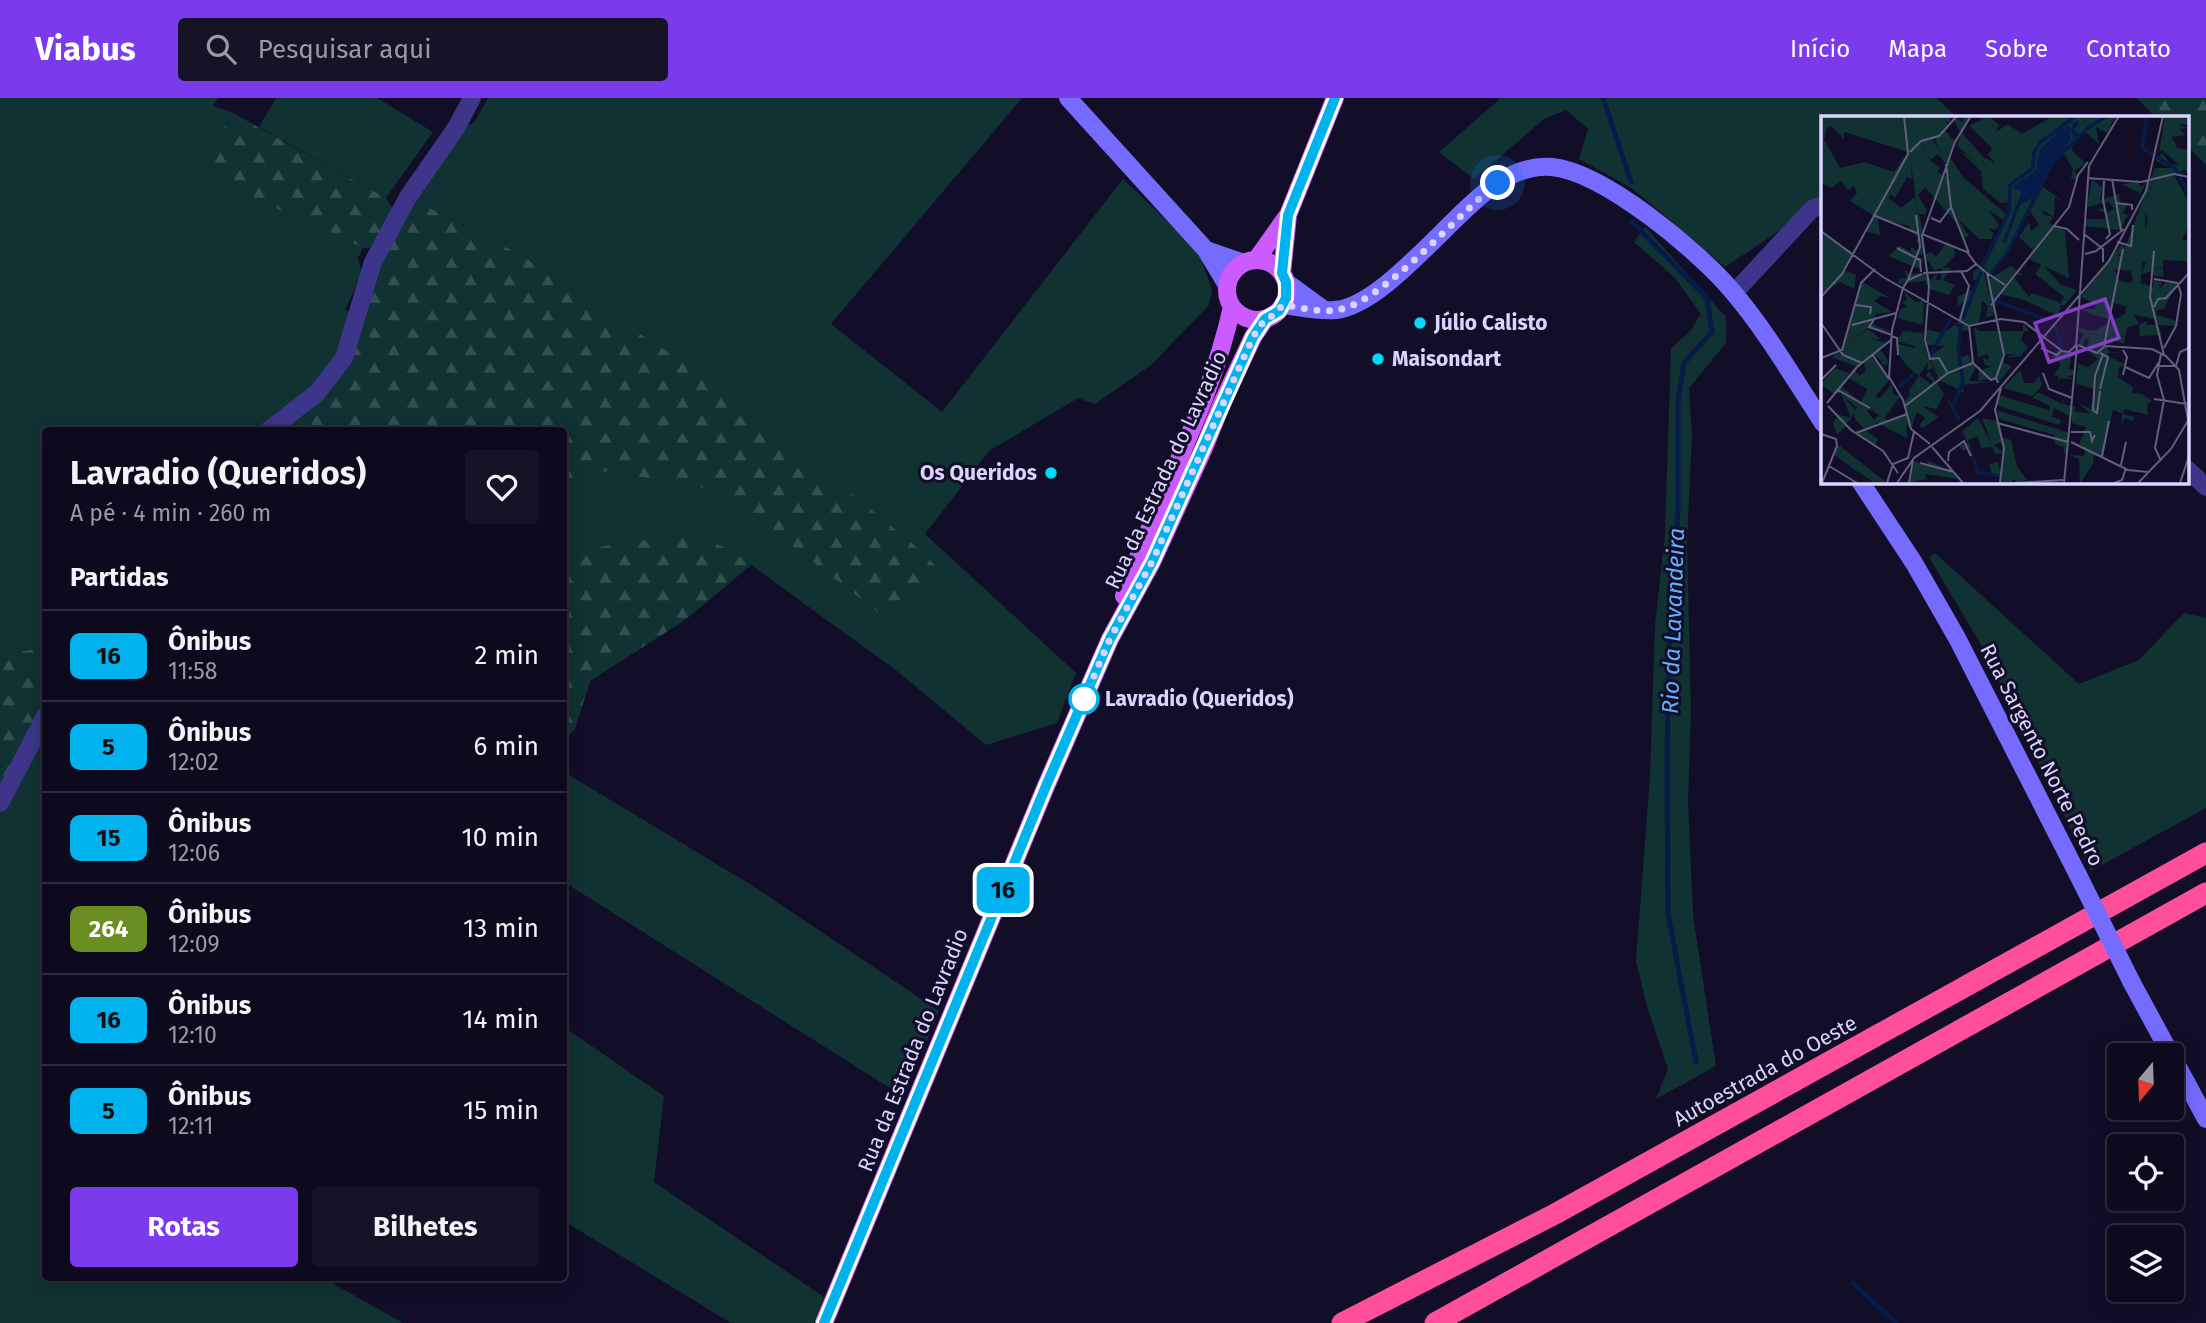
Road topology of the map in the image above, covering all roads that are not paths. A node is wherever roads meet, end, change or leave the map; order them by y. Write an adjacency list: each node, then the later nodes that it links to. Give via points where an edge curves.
1 (472, 98): 16 (street, via 408,197 373,262 344,358 317,393)
2 (1068, 98): 6 (street)
3 (1335, 98): 5 (main road)
4 (1821, 206): 10 (street, via 1812,209)
5 (1288, 215): 7 (main road); 8 (main road)
6 (1206, 250): 7 (street); 9 (street)
7 (1250, 261): 8 (main road, via 1266,261); 9 (main road, via 1236,268)
8 (1284, 278): 11 (main road); 13 (street)
9 (1227, 285): 12 (main road, Rua da Estrada do Lavradio)
10 (1734, 293): 13 (street, via 1692,251 1636,207 1570,171 1537,167 1513,175 1483,194 1365,299); 15 (street)
11 (1283, 305): 13 (street); 14 (main road, Rua da Estrada do Lavradio)
12 (1232, 307): 14 (main road, via 1247,318); 17 (main road, Rua da Estrada do Lavradio)
13 (1326, 311)
14 (1265, 319): 18 (main road, Rua da Estrada do Lavradio)
15 (1821, 420)
16 (273, 427)
17 (1188, 438): 18 (main road); 22 (main road, Rua da Estrada do Lavradio, via 1137,557)
18 (1204, 448): 22 (main road, Rua da Estrada do Lavradio, via 1152,562)
19 (2188, 470): 21 (street)
20 (1861, 483): 27 (street, Rua Sargento Norte Pedro, bridge, via 1951,625)
21 (2206, 487)
22 (1110, 639): 30 (main road, Rua da Estrada do Lavradio)
23 (42, 723): 24 (street)
24 (0, 803)
25 (2206, 853): 31 (highway, Autoestrada do Oeste, via 1590,1195)
26 (2206, 894): 32 (highway)
27 (2164, 1043)
28 (2184, 1079): 29 (street, Rua Sargento Norte Pedro)
29 (2206, 1119)
30 (824, 1323)
31 (1342, 1323)
32 (1435, 1323)

